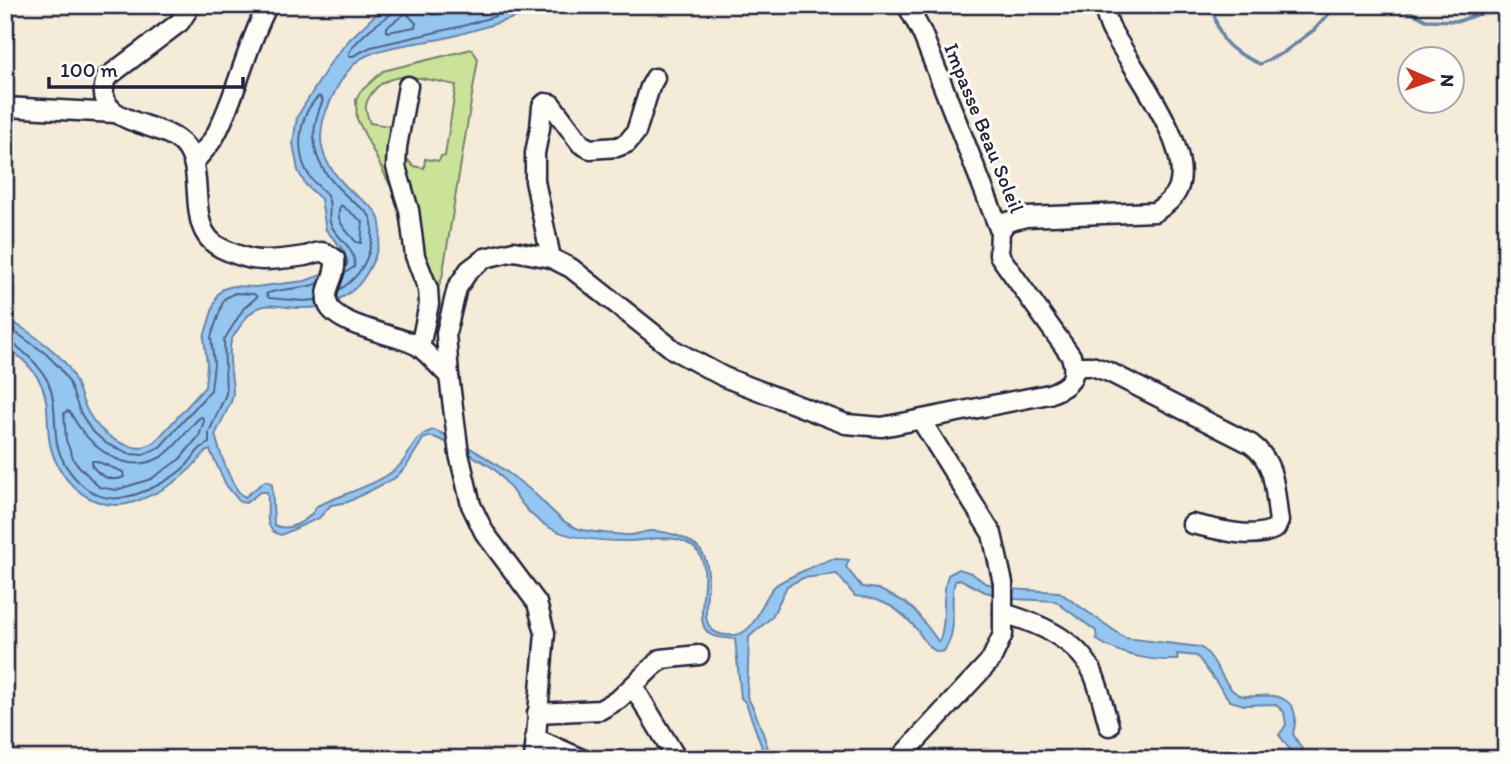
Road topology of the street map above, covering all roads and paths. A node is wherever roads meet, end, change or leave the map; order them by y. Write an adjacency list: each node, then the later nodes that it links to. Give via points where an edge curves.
1 (191, 5): 8 (street, via 180,22 106,78 102,91 105,104)
2 (268, 5): 9 (street, via 216,134)
3 (906, 5): 10 (street, Impasse Beau Soleil, via 922,33)
4 (1103, 5): 10 (street, via 1111,30 1178,148 1179,187 1155,212 1026,217 1007,222)
5 (656, 78): 11 (street, via 636,132 617,147 590,149 581,144 551,104 542,106 535,181)
6 (408, 86): 12 (street, via 396,167 415,256 428,289)
7 (5, 107): 8 (street)
8 (114, 113): 9 (street, via 169,134 185,145)
9 (194, 162): 12 (street, via 203,229 217,246 260,260 328,253 335,259 336,269 327,304 333,312)
10 (1000, 231): 13 (street, Impasse Beau Soleil, via 999,254 1065,345)
11 (551, 258): 14 (street, via 514,251 485,258 469,270 457,288 446,333); 15 (street, via 674,350 723,377 846,424 882,427)
12 (420, 347): 14 (street)
13 (1074, 366): 15 (street, via 1071,381 1049,394); 16 (street, via 1109,372 1251,444 1269,462 1279,521 1276,528 1239,533)
14 (449, 376): 20 (street, via 471,505 484,531 537,603 545,633)
15 (920, 420): 17 (street, via 992,534 1003,583)
16 (1192, 524)
17 (1003, 612): 21 (street, via 1038,623 1073,647 1093,672); 26 (street, via 1003,634 991,660)
18 (699, 655): 19 (street, via 661,659)
19 (633, 686): 20 (street, via 600,709); 25 (street)
20 (537, 713): 22 (street)
21 (1109, 726)
22 (535, 738): 23 (street); 24 (street)
23 (534, 759)
24 (582, 759)
25 (677, 759)
26 (899, 759)

